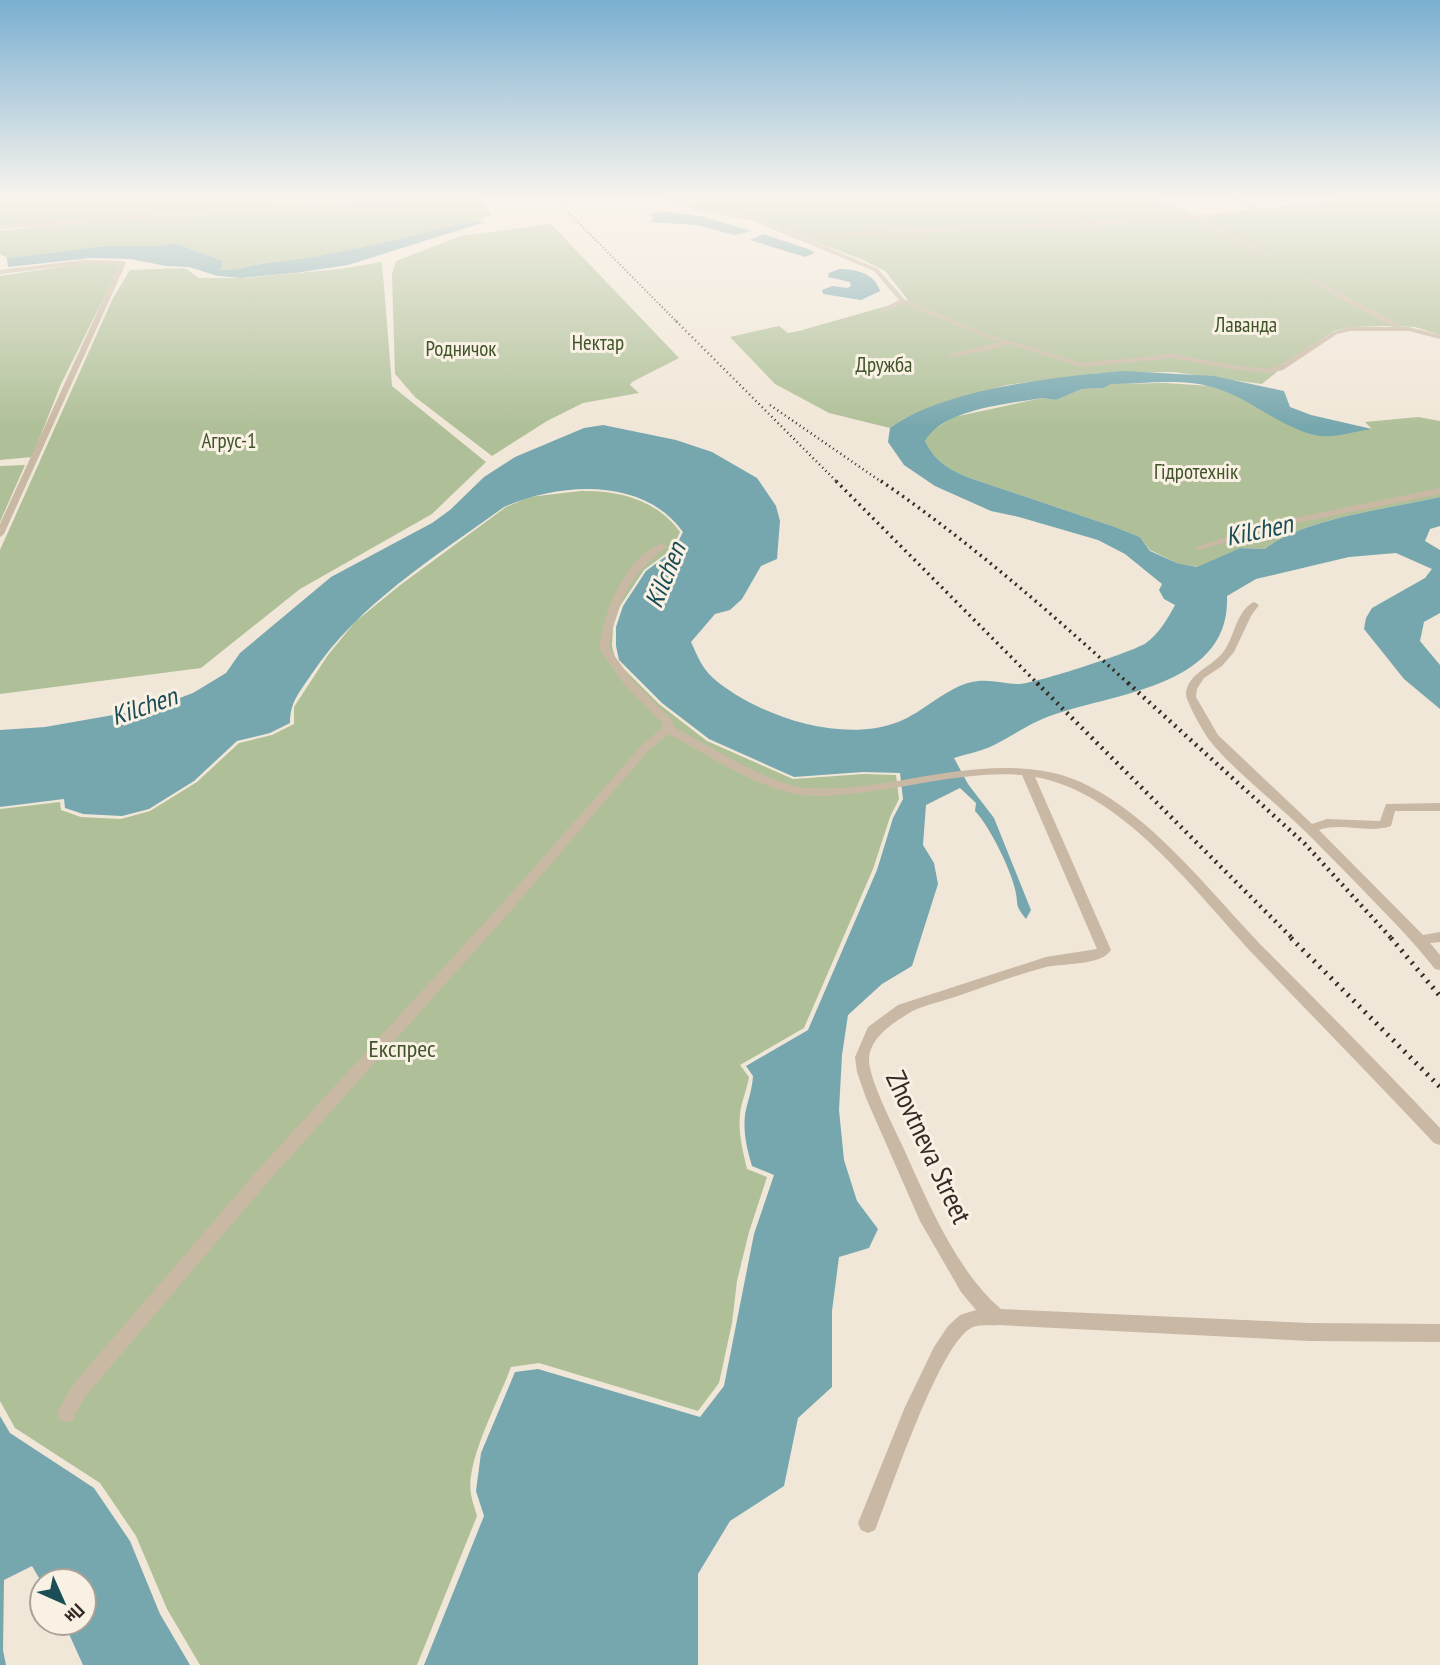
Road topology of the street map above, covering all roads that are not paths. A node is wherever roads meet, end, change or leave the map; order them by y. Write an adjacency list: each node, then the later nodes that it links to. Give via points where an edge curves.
1 (119, 273): 11 (street)
2 (878, 273): 4 (street)
3 (1308, 278): 6 (street)
4 (904, 301): 5 (street); 8 (street)
5 (884, 310)
6 (1397, 328): 7 (street); 8 (street, via 1335,333 1269,371 1173,356 1082,365)
7 (1440, 337)
8 (1008, 342): 9 (street)
9 (951, 355)
10 (1440, 491): 13 (street, via 1280,524)
11 (0, 534)
12 (662, 546): 15 (street, via 646,557 615,598 604,648 628,682 668,722)
13 (1200, 547)
14 (1254, 605): 18 (street, via 1229,652 1200,676 1191,697 1213,737)
15 (668, 729): 16 (street, via 772,782 805,792 886,787 967,772); 25 (street, via 646,747 253,1188 77,1393)
16 (1027, 773): 22 (street, via 1093,793 1128,818); 23 (street, Zhovtneva Street, via 1104,950 1046,962 903,1009 873,1031 862,1057 874,1098 926,1216 967,1286)
17 (1440, 807): 18 (street, via 1390,807 1387,823 1381,825 1327,823)
18 (1310, 829): 20 (street)
19 (1440, 937): 20 (street)
20 (1420, 940): 21 (street)
21 (1440, 965)
22 (1440, 1138)
23 (998, 1317): 24 (street, via 1309,1332); 26 (street, via 965,1321 956,1329 929,1376)
24 (1440, 1333)
25 (66, 1413)
26 (868, 1523)

